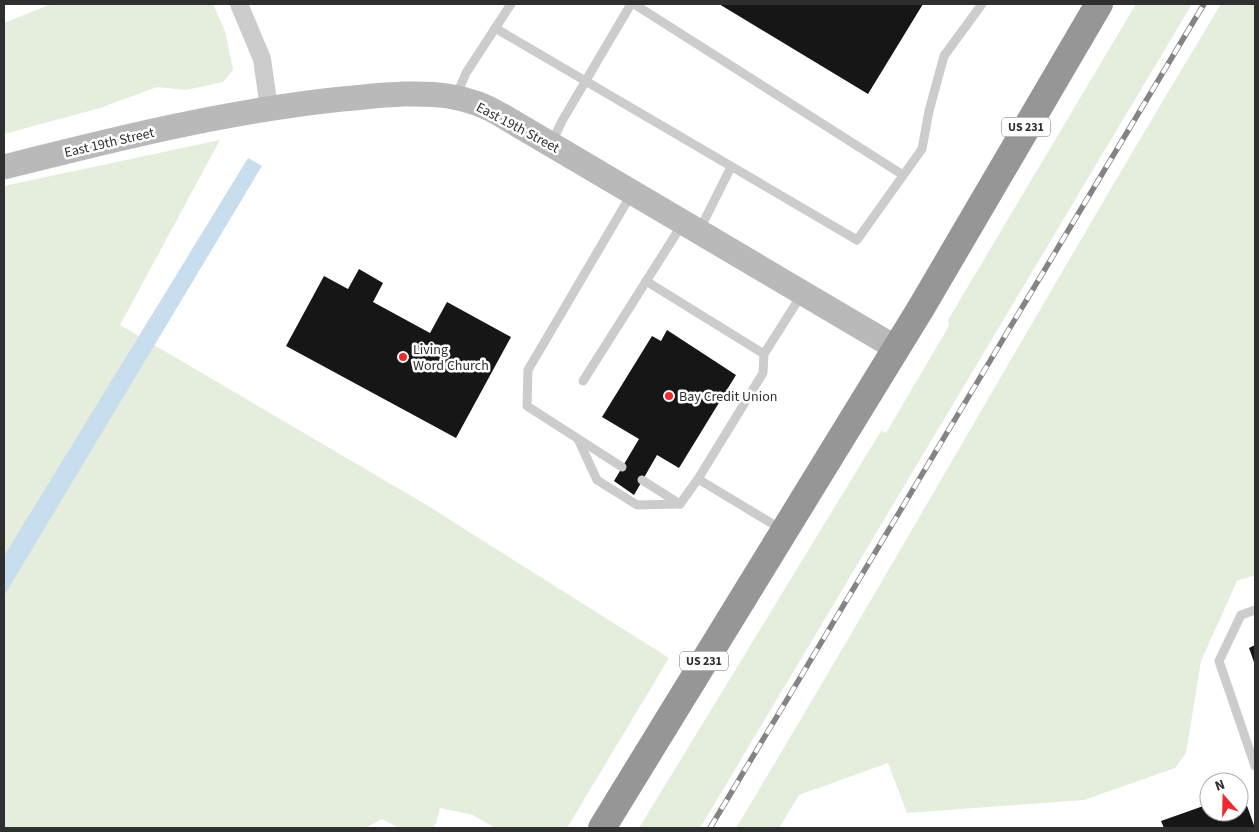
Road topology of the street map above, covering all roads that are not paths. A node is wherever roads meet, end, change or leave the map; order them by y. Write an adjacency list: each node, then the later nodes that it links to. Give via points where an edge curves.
1 (239, 4): 9 (street, via 262,59)
2 (511, 4): 6 (lane)
3 (633, 4): 7 (lane); 13 (lane)
4 (982, 4): 13 (lane, via 944,56 922,149)
5 (1098, 4): 17 (highway, US 231)
6 (495, 28): 7 (lane); 8 (lane, via 466,73)
7 (586, 82): 10 (lane); 12 (lane)
8 (455, 98): 9 (main road, East 19th Street, via 430,94 382,96); 10 (main road, East 19th Street, via 495,111)
9 (270, 108): 11 (main road, East 19th Street, via 129,136)
10 (551, 144): 14 (main road, East 19th Street)
11 (4, 167)
12 (731, 167): 13 (lane, via 857,240); 16 (lane)
13 (903, 174)
14 (632, 193): 16 (main road, East 19th Street); 23 (lane, via 528,370 527,406)
15 (980, 207): 17 (highway, US 231)
16 (691, 227): 18 (lane); 19 (main road, East 19th Street)
17 (954, 251): 20 (highway, US 231)
18 (646, 281): 21 (lane); 22 (lane)
19 (802, 294): 20 (main road, East 19th Street); 21 (lane)
20 (896, 348): 28 (highway, US 231)
21 (764, 354): 25 (lane, via 763,373)
22 (582, 381)
23 (578, 438): 24 (lane); 27 (lane, via 597,480 637,505)
24 (622, 467)
25 (698, 479): 27 (lane); 28 (lane)
26 (642, 480): 27 (lane)
27 (680, 504)
28 (784, 531): 31 (highway, US 231)
29 (1255, 610): 30 (lane, via 1241,615 1219,661)
30 (1255, 766)
31 (602, 828)

